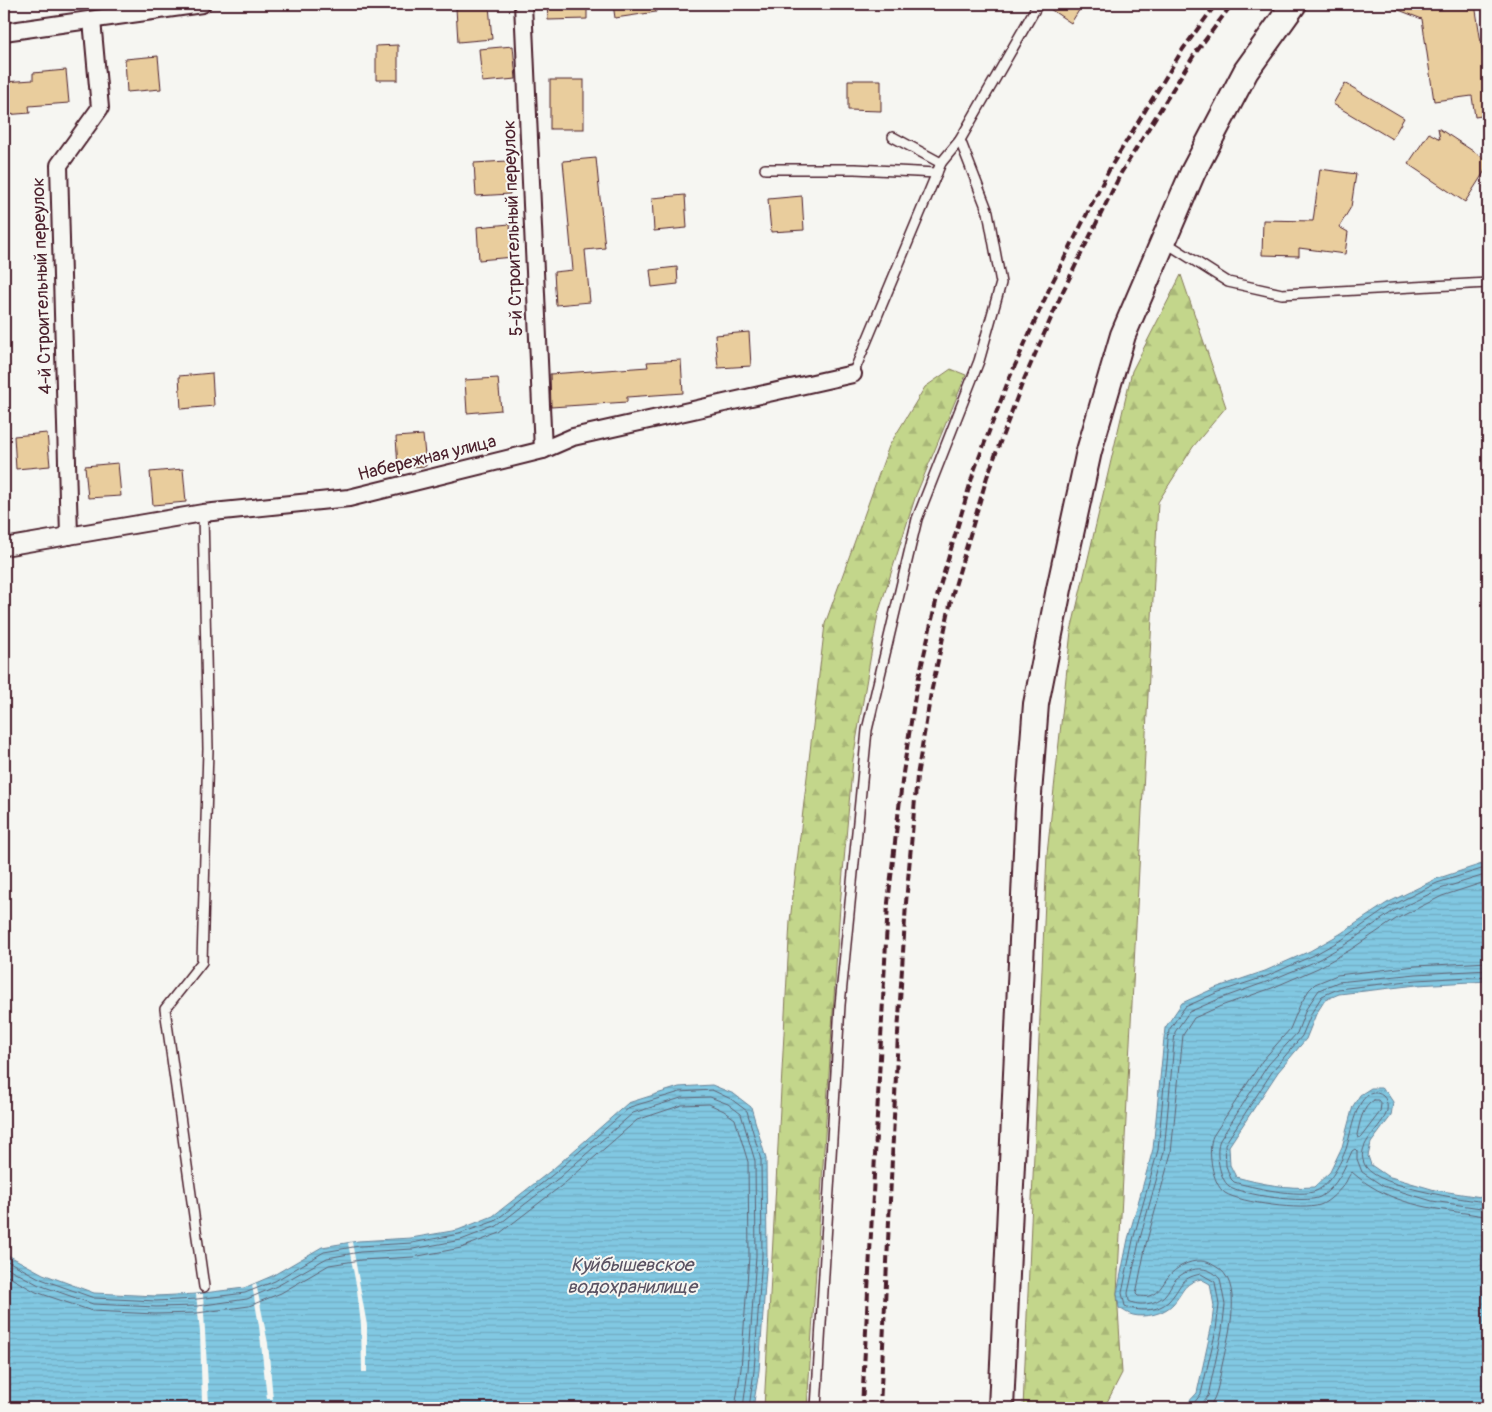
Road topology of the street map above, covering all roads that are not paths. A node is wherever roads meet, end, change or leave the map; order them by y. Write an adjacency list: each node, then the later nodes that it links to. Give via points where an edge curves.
1 (202, 4): 5 (street)
2 (523, 4): 17 (street, 5-й Строительный переулок)
3 (1038, 4): 10 (lane)
4 (1294, 4): 14 (main road, via 1246,70 1192,172)
5 (161, 7): 6 (street)
6 (92, 20): 8 (street); 19 (street, 4-й Строительный переулок, via 100,108 59,165)
7 (4, 27): 8 (lane)
8 (4, 32)
9 (893, 137): 11 (lane)
10 (960, 140): 11 (lane); 22 (lane, via 988,212 1001,283 979,361 917,519 867,730 840,1005)
11 (941, 163): 13 (lane)
12 (765, 169): 13 (lane)
13 (937, 173): 16 (lane)
14 (1163, 241): 15 (lane, via 1228,282 1282,294); 23 (main road, via 1124,335 1089,451 1036,704 1028,807)
15 (1488, 283)
16 (853, 374): 17 (street, Набережная улица, via 573,437)
17 (543, 450): 18 (street, Набережная улица, via 350,498)
18 (203, 513): 19 (street, Набережная улица); 21 (lane, via 208,749 202,962 165,1009)
19 (69, 536): 20 (street, Набережная улица)
20 (4, 547)
21 (204, 1287)
22 (816, 1408)
23 (1001, 1408)

